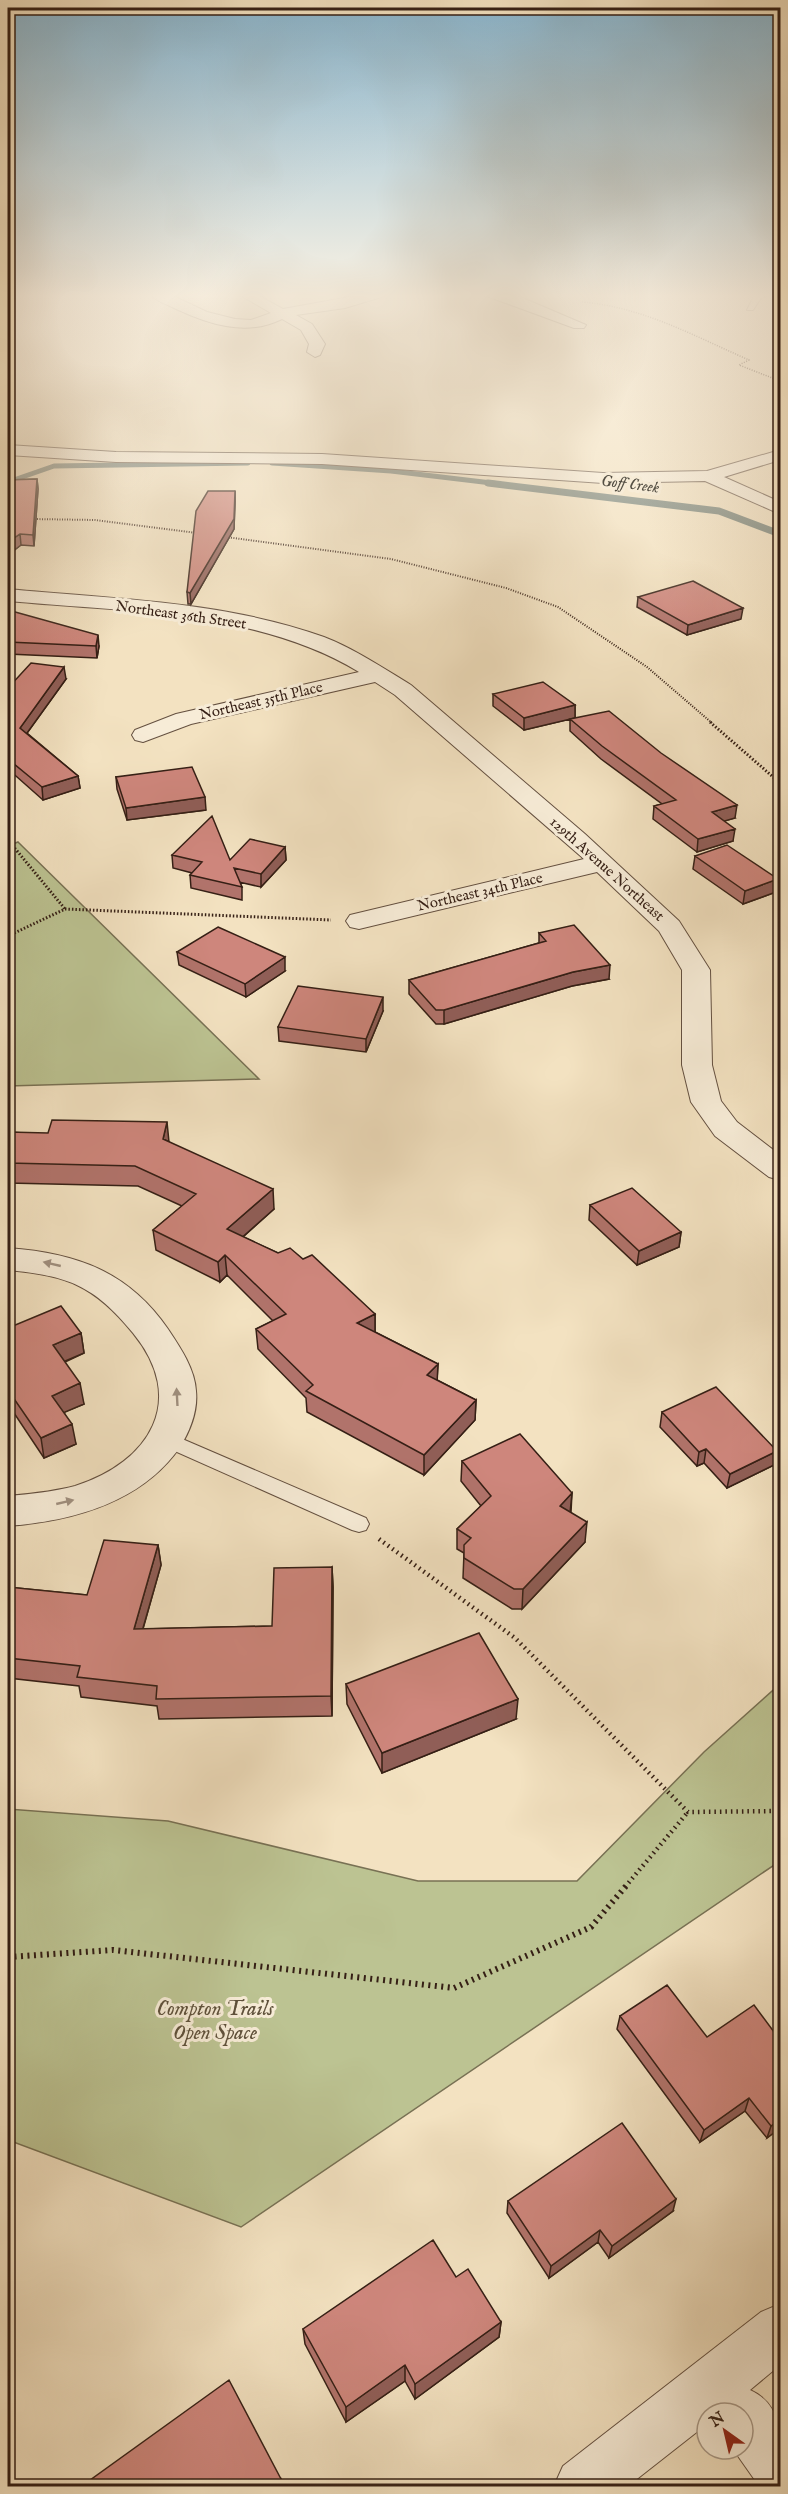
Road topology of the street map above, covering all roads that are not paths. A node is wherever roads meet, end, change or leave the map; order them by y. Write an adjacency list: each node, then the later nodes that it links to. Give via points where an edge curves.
1 (8, 450): 3 (street, via 116,457 322,459 603,478)
2 (780, 455): 3 (street)
3 (708, 476): 4 (street)
4 (780, 509)
5 (8, 595): 6 (street, Northeast 36th Street, via 233,620 317,642)
6 (381, 674): 7 (street, Northeast 35th Place, via 184,719); 8 (street, 129th Avenue Northeast)
7 (143, 735)
8 (601, 863): 9 (street, Northeast 34th Place); 10 (street, 129th Avenue Northeast, via 670,927 696,970 697,1065 706,1102 726,1129)
9 (359, 921)
10 (780, 1170)
11 (8, 1259): 12 (street, one-way to 11, via 178,1407 176,1377 160,1344 129,1304 90,1277 51,1263)
12 (166, 1439): 13 (street, one-way to 12, via 26,1511 99,1494 144,1466); 14 (lane)
13 (8, 1511)
14 (359, 1524)
15 (780, 2331): 16 (street)
16 (736, 2401)
17 (695, 2424): 20 (street)
18 (755, 2431): 19 (street)
19 (780, 2468)
20 (583, 2487)

